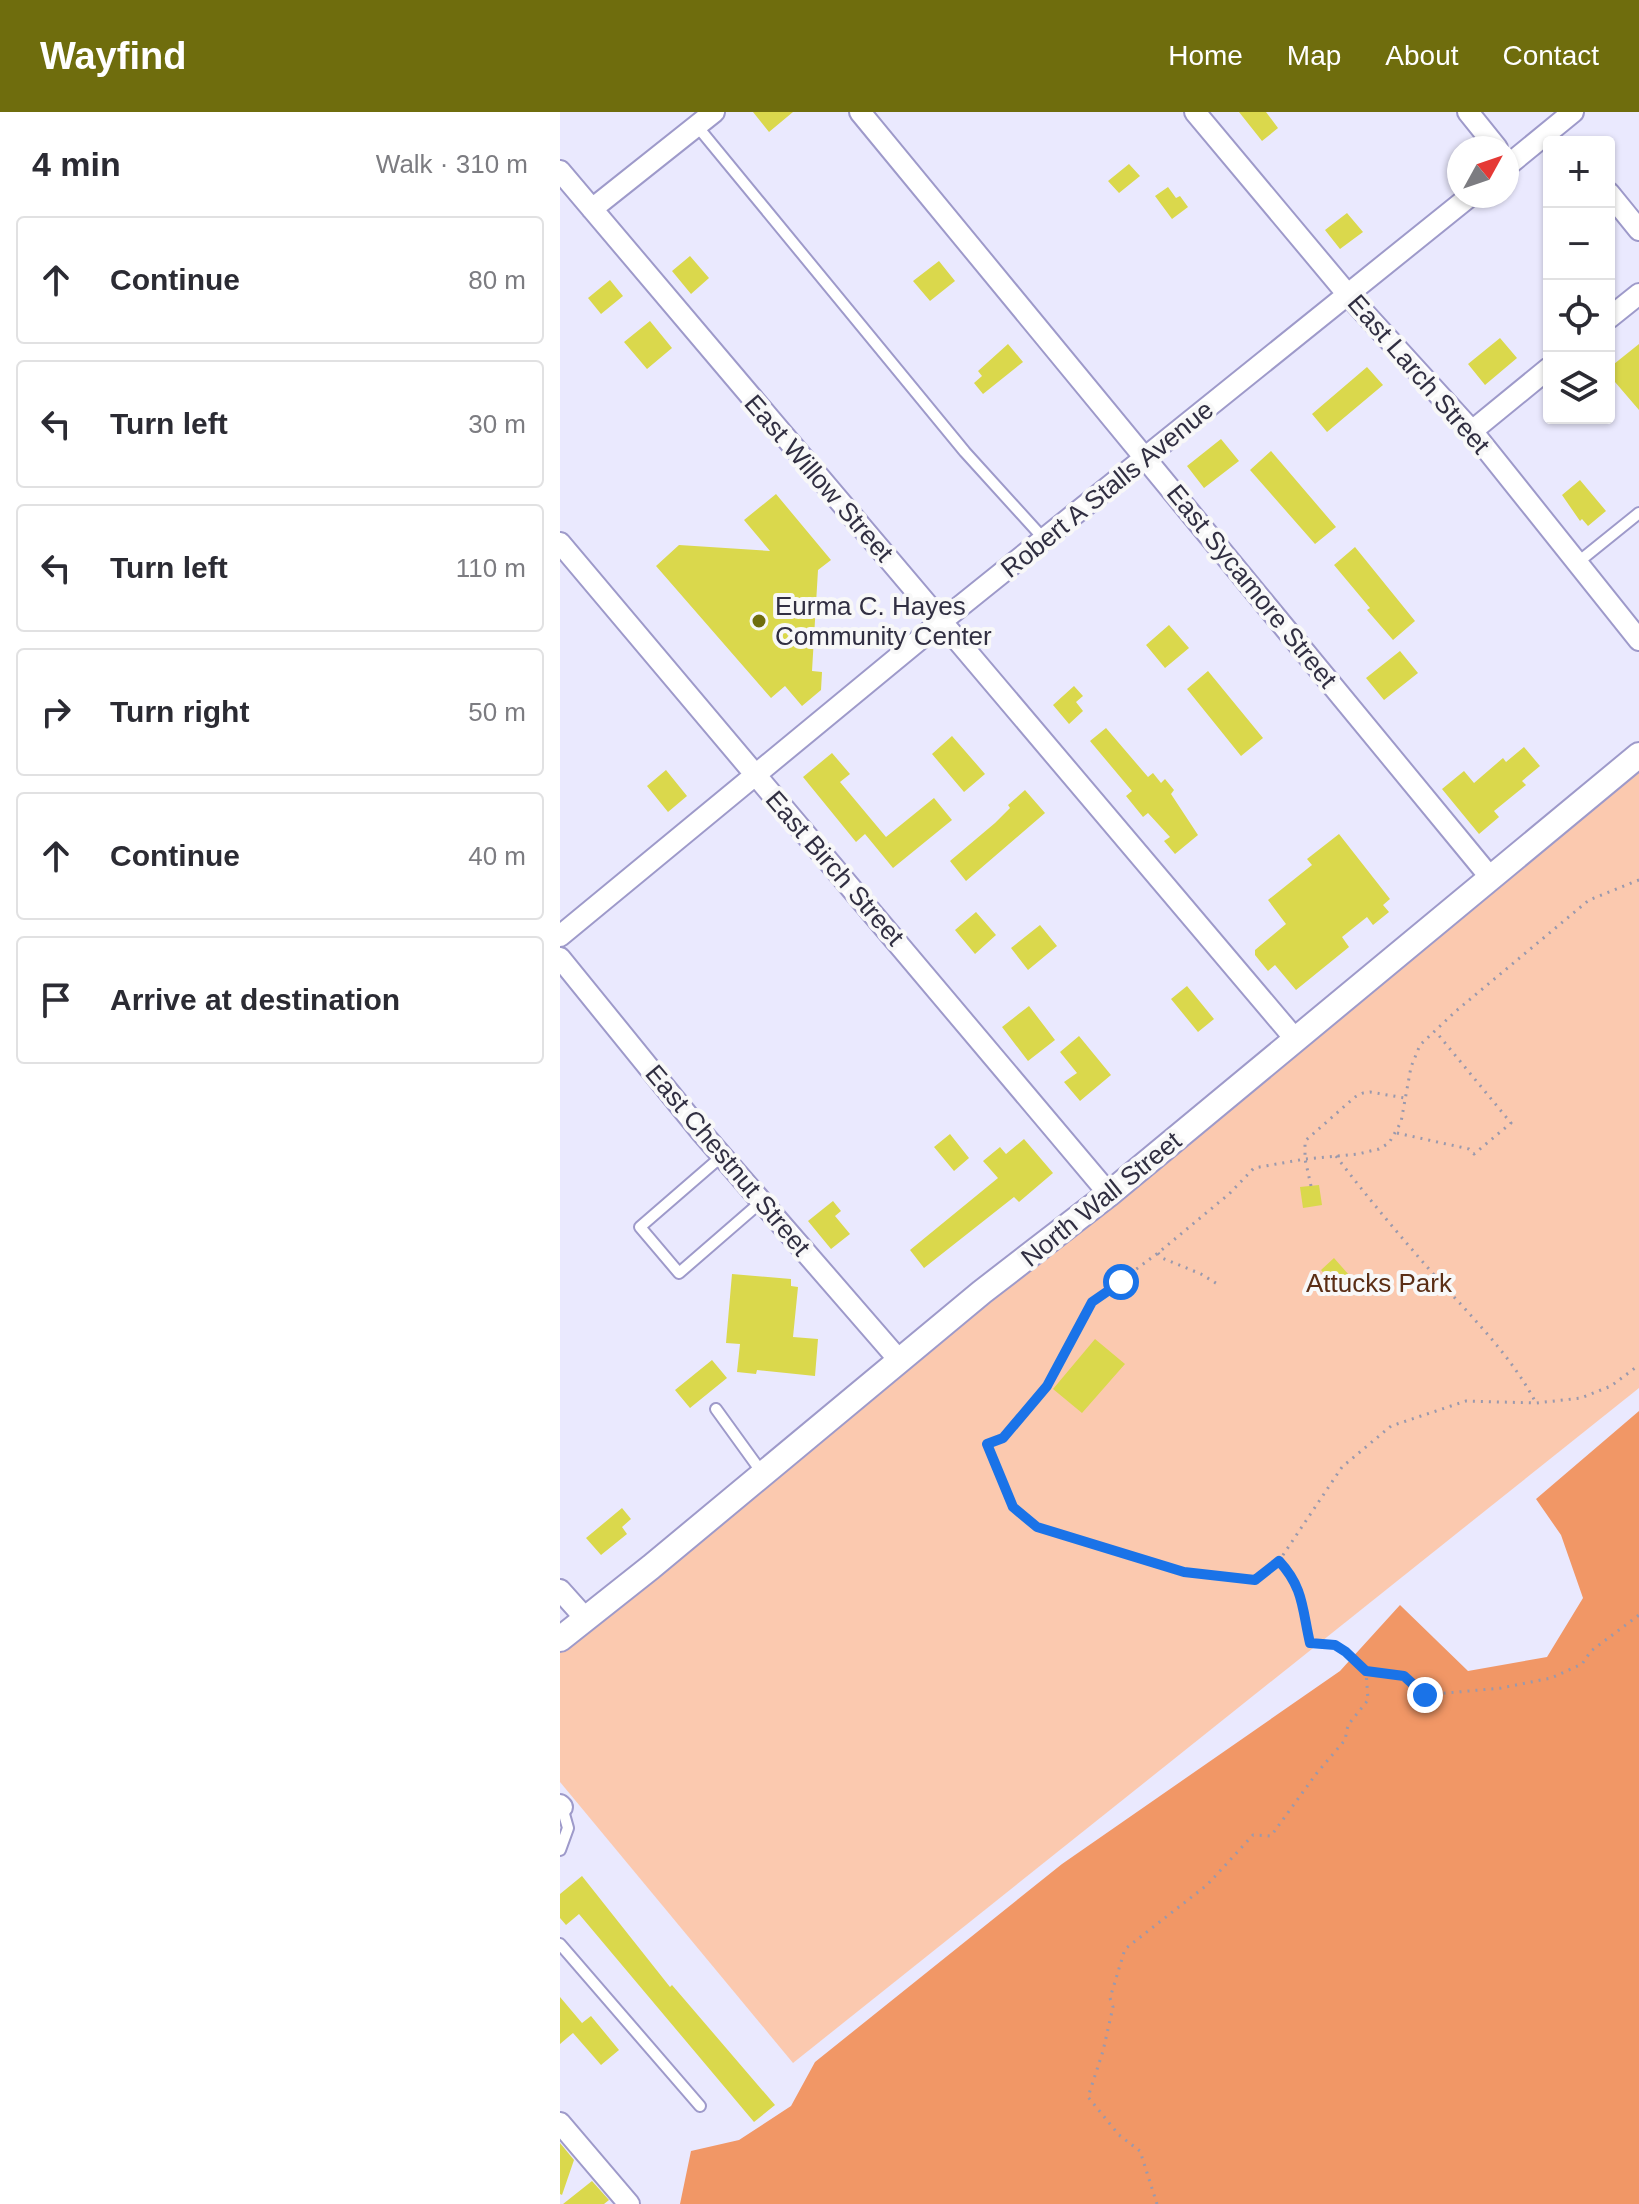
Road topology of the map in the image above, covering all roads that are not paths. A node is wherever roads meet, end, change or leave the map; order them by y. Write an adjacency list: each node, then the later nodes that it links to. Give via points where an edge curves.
1 (714, 112): 6 (street)
2 (860, 112): 20 (street, East Sycamore Street)
3 (1195, 112): 16 (street, East Larch Street)
4 (1468, 112): 8 (street)
5 (1573, 112): 7 (street)
6 (697, 126): 13 (street); 22 (lane, via 965,452)
7 (1561, 134): 9 (street)
8 (1487, 136)
9 (1519, 153)
10 (560, 171): 13 (street, East Willow Street)
11 (1615, 200): 14 (street)
12 (1455, 208): 16 (street, Robert A Stalls Avenue)
13 (592, 209): 25 (street, East Willow Street)
14 (1639, 230)
15 (1639, 294): 17 (street)
16 (1349, 296): 19 (street, East Larch Street); 20 (street, Robert A Stalls Avenue)
17 (1615, 313)
18 (1543, 373): 19 (street)
19 (1472, 431): 24 (street, East Larch Street)
20 (1147, 457): 22 (street, Robert A Stalls Avenue); 29 (street, East Sycamore Street)
21 (1639, 513): 24 (lane)
22 (1044, 539): 25 (street, Robert A Stalls Avenue)
23 (560, 543): 28 (street, East Birch Street)
24 (1577, 563): 26 (street, East Larch Street)
25 (942, 621): 28 (street, Robert A Stalls Avenue); 32 (street, East Willow Street)
26 (1639, 640)
27 (1639, 755): 29 (street, North Wall Street)
28 (755, 775): 30 (street, Robert A Stalls Avenue); 34 (street, East Birch Street)
29 (1490, 877): 32 (street, North Wall Street)
30 (560, 936)
31 (560, 958): 33 (street, East Chestnut Street)
32 (1296, 1040): 34 (street, North Wall Street)
33 (722, 1156): 35 (street, East Chestnut Street); 35 (lane, via 640,1227 679,1273)
34 (1109, 1194): 36 (street, North Wall Street)
35 (762, 1201): 36 (street, East Chestnut Street)
36 (899, 1360): 38 (street, North Wall Street)
37 (716, 1409): 38 (lane)
38 (763, 1474): 40 (street, North Wall Street)
39 (560, 1590): 40 (street)
40 (586, 1619): 41 (street, North Wall Street)
41 (560, 1639)
42 (561, 1806): 43 (lane, via 568,1828)
43 (560, 1850)
44 (560, 1944): 45 (lane)
45 (700, 2106)
46 (560, 2123): 47 (street)
47 (629, 2204)

